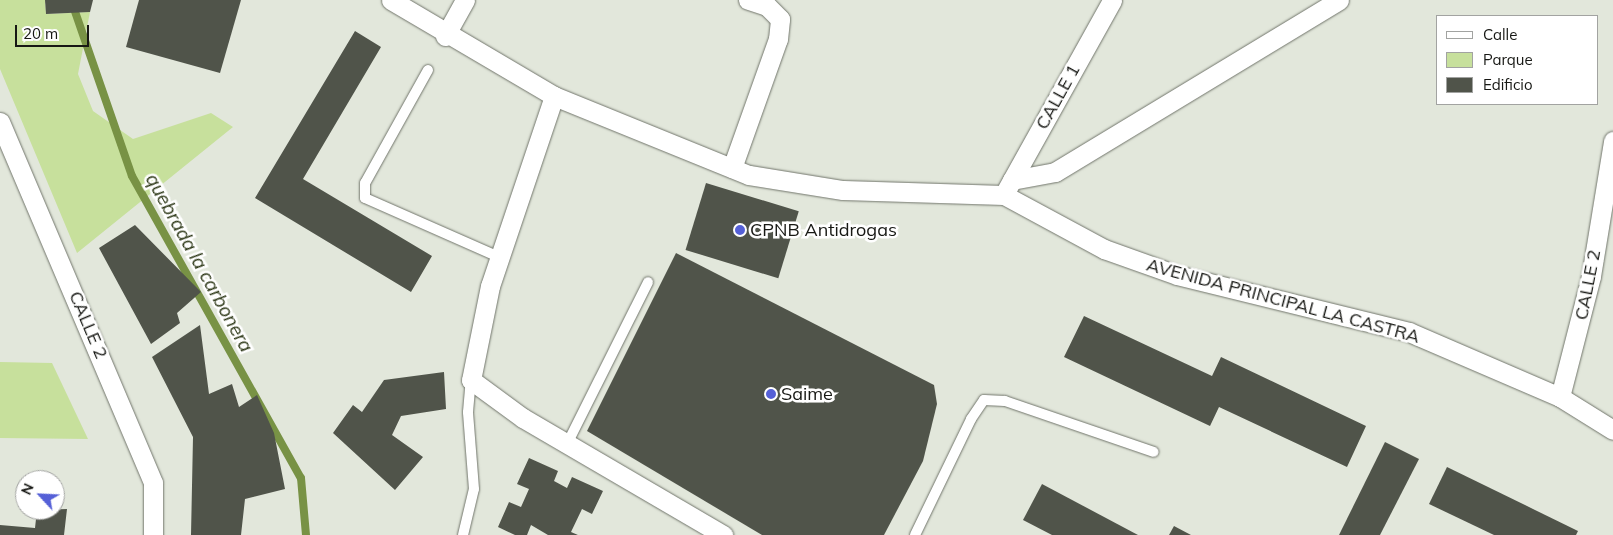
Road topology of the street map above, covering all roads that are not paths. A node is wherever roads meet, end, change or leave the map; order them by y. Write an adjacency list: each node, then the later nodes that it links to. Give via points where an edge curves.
1 (391, 0): 6 (street, AVENIDA PRINCIPAL LA CASTRA)
2 (465, 0): 6 (street)
3 (748, 0): 11 (street, via 767,6 780,19 778,39)
4 (1112, 0): 12 (street, CALLE 1)
5 (1339, 0): 12 (street, via 1054,172)
6 (446, 36): 8 (street, AVENIDA PRINCIPAL LA CASTRA)
7 (428, 70): 13 (lane, via 365,183 365,198)
8 (554, 96): 11 (street, AVENIDA PRINCIPAL LA CASTRA); 13 (street)
9 (0, 122): 20 (street, CALLE 2, via 153,483)
10 (1613, 141): 16 (street, CALLE 2, via 1592,276)
11 (732, 168): 12 (street, AVENIDA PRINCIPAL LA CASTRA, via 749,175 843,190)
12 (1008, 188): 16 (street, AVENIDA PRINCIPAL LA CASTRA, via 1104,249 1177,275 1409,332)
13 (499, 256): 15 (street)
14 (648, 282): 18 (lane)
15 (471, 380): 18 (street); 21 (lane, via 468,412 474,489)
16 (1560, 397): 17 (street, AVENIDA PRINCIPAL LA CASTRA)
17 (1613, 430)
18 (568, 444): 22 (street)
19 (1154, 452): 23 (lane, via 1005,401 984,400 971,419)
20 (153, 535)
21 (463, 535)
22 (723, 535)
23 (915, 535)

